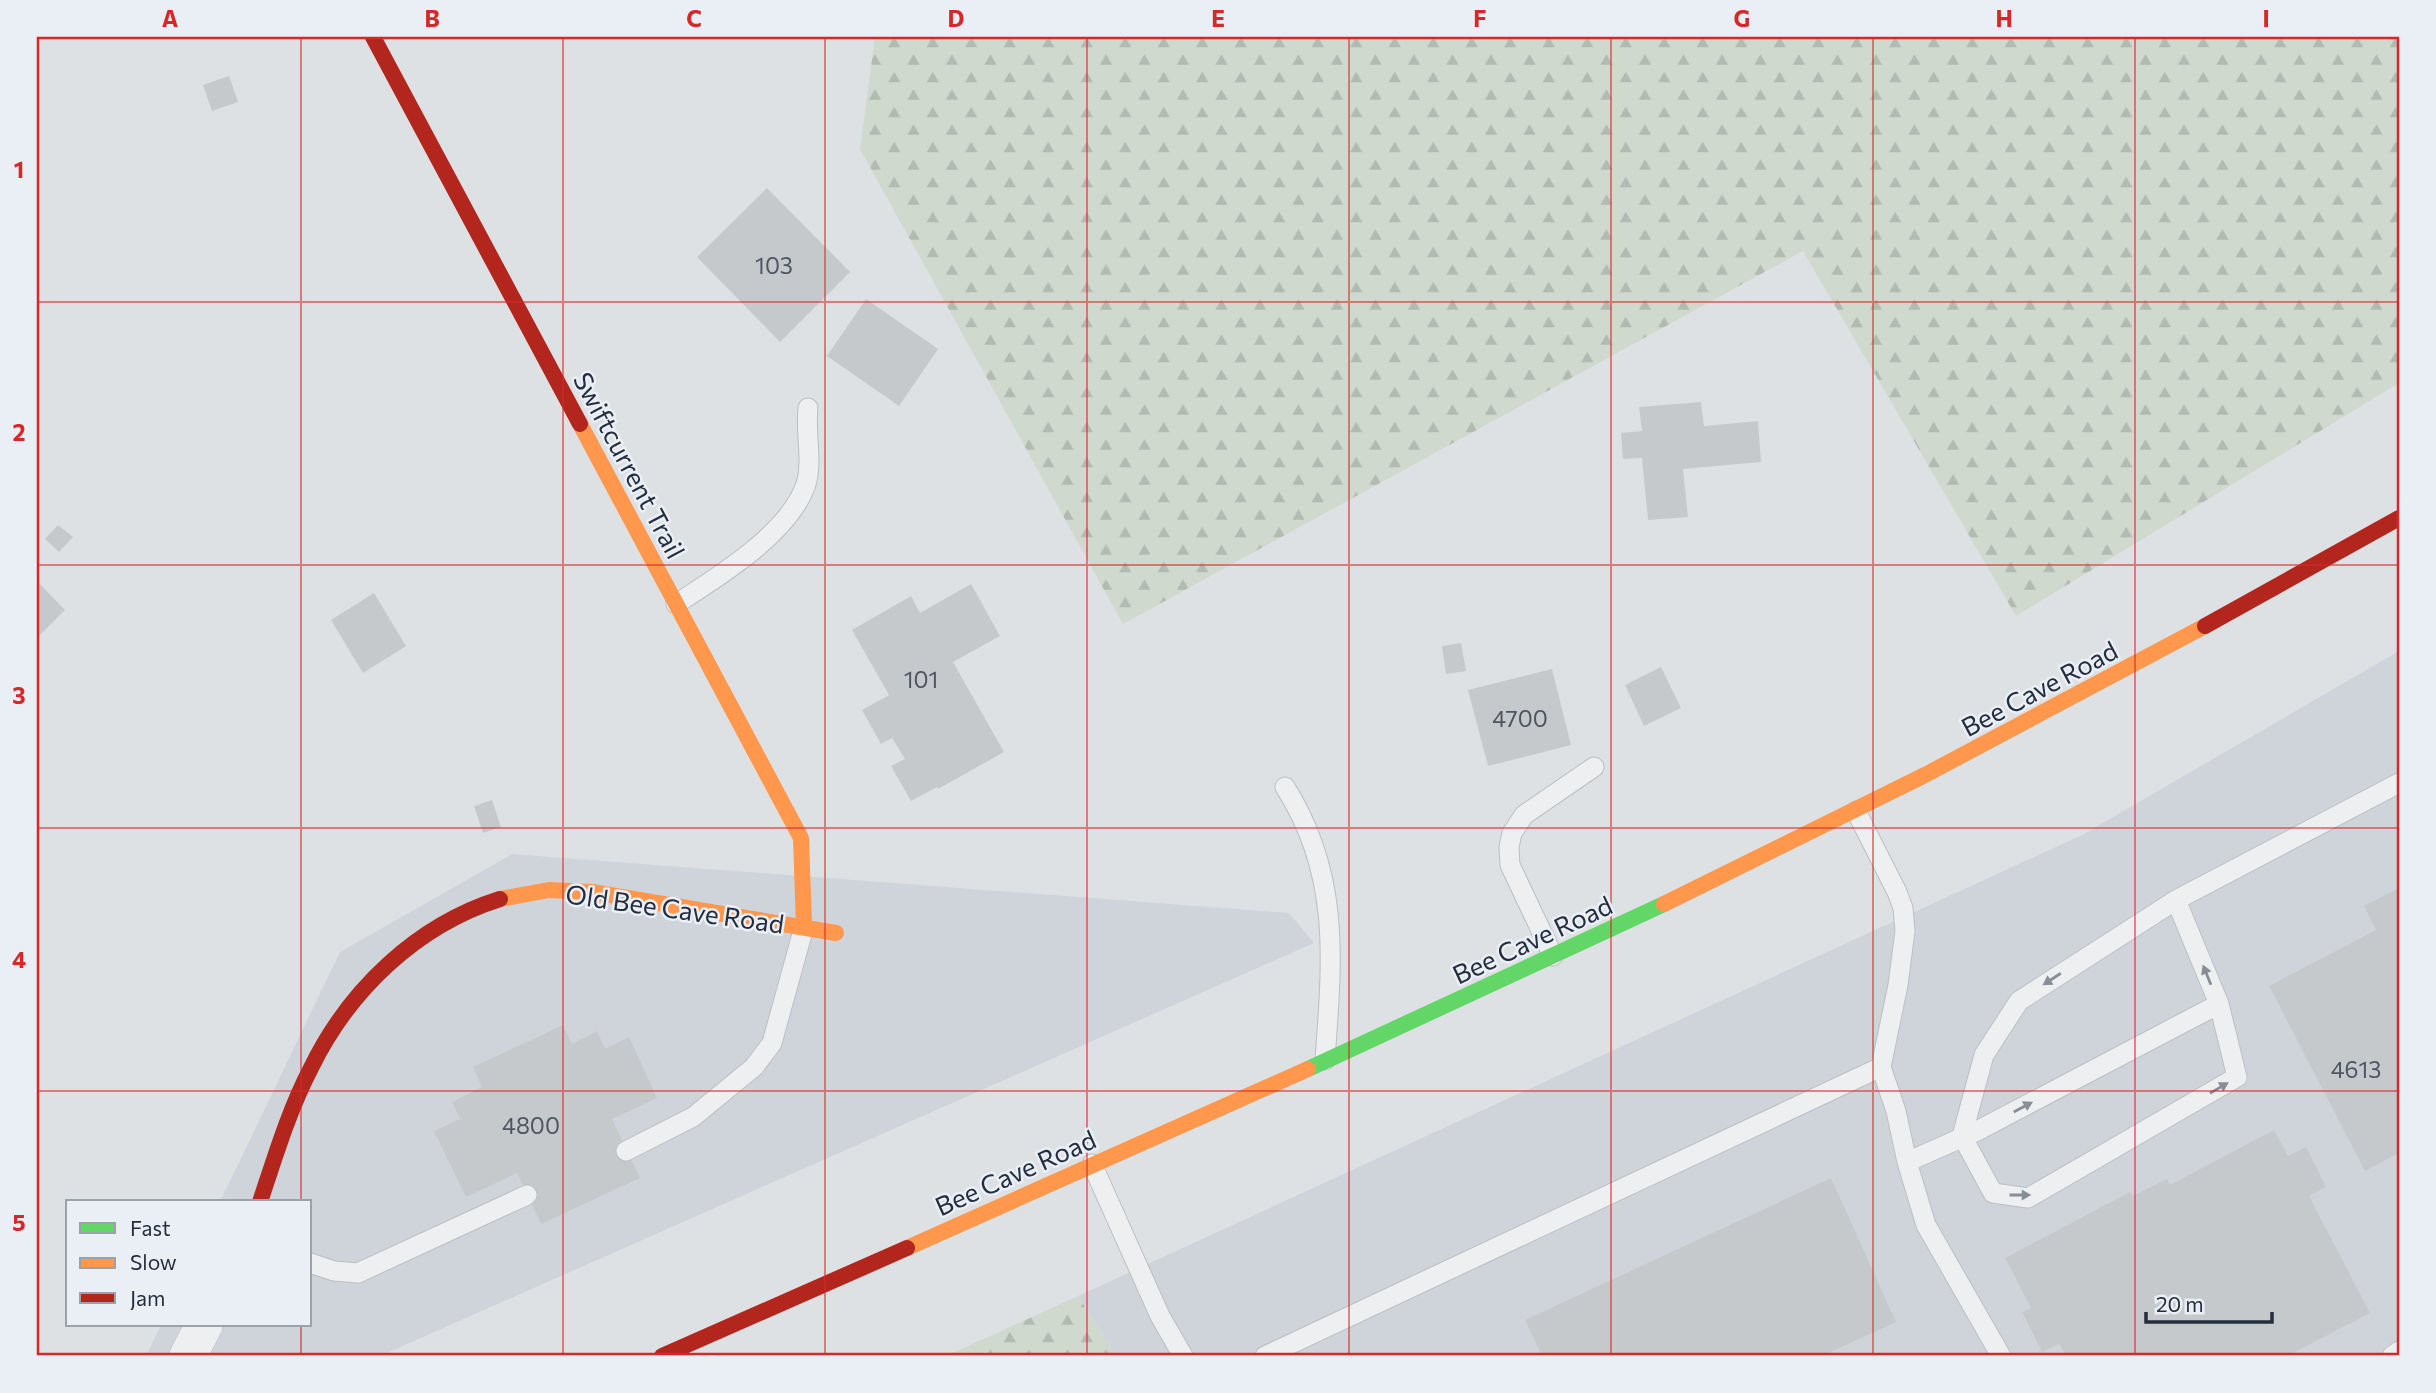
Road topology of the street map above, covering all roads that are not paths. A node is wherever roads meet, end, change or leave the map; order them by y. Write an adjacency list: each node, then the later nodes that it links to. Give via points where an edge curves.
1 (373, 37): 4 (main road, Swiftcurrent Trail)
2 (808, 408): 4 (lane, via 806,482 792,513 717,578)
3 (2399, 518): 8 (main road, Bee Cave Road, via 2081,694)
4 (676, 604): 10 (main road, Swiftcurrent Trail, via 801,838)
5 (1594, 766): 12 (lane, via 1524,815 1509,847 1510,865)
6 (2399, 782): 9 (lane)
7 (1285, 787): 14 (lane, via 1301,811 1325,880 1330,989)
8 (1856, 811): 12 (main road, Bee Cave Road); 15 (lane, via 1903,908 1898,985)
9 (2176, 900): 13 (lane, one-way to 9); 16 (lane, one-way to 16, via 2019,1001 1984,1055)
10 (804, 927): 11 (main road, Old Bee Cave Road); 17 (lane, via 772,1043 754,1067 693,1117); 21 (main road, Old Bee Cave Road, via 551,890 485,902 447,919 387,966 344,1013 306,1081)
11 (836, 933)
12 (1553, 956): 14 (main road, Bee Cave Road)
13 (2219, 1004): 16 (lane, one-way to 13); 16 (lane, one-way to 13, via 1993,1193 2028,1198 2237,1077)
14 (1325, 1060): 19 (main road, Bee Cave Road)
15 (1881, 1067): 18 (lane); 28 (lane)
16 (1962, 1136): 18 (lane)
17 (626, 1151)
18 (1907, 1162): 29 (lane, via 1926,1225)
19 (1092, 1164): 26 (main road, Bee Cave Road); 27 (lane, via 1160,1317)
20 (527, 1195): 22 (lane, via 358,1273)
21 (261, 1200)
22 (312, 1264)
23 (203, 1326): 25 (street)
24 (2399, 1351): 30 (lane)
25 (188, 1356)
26 (662, 1356)
27 (1183, 1356)
28 (1265, 1356)
29 (2001, 1356)
30 (2392, 1356)

